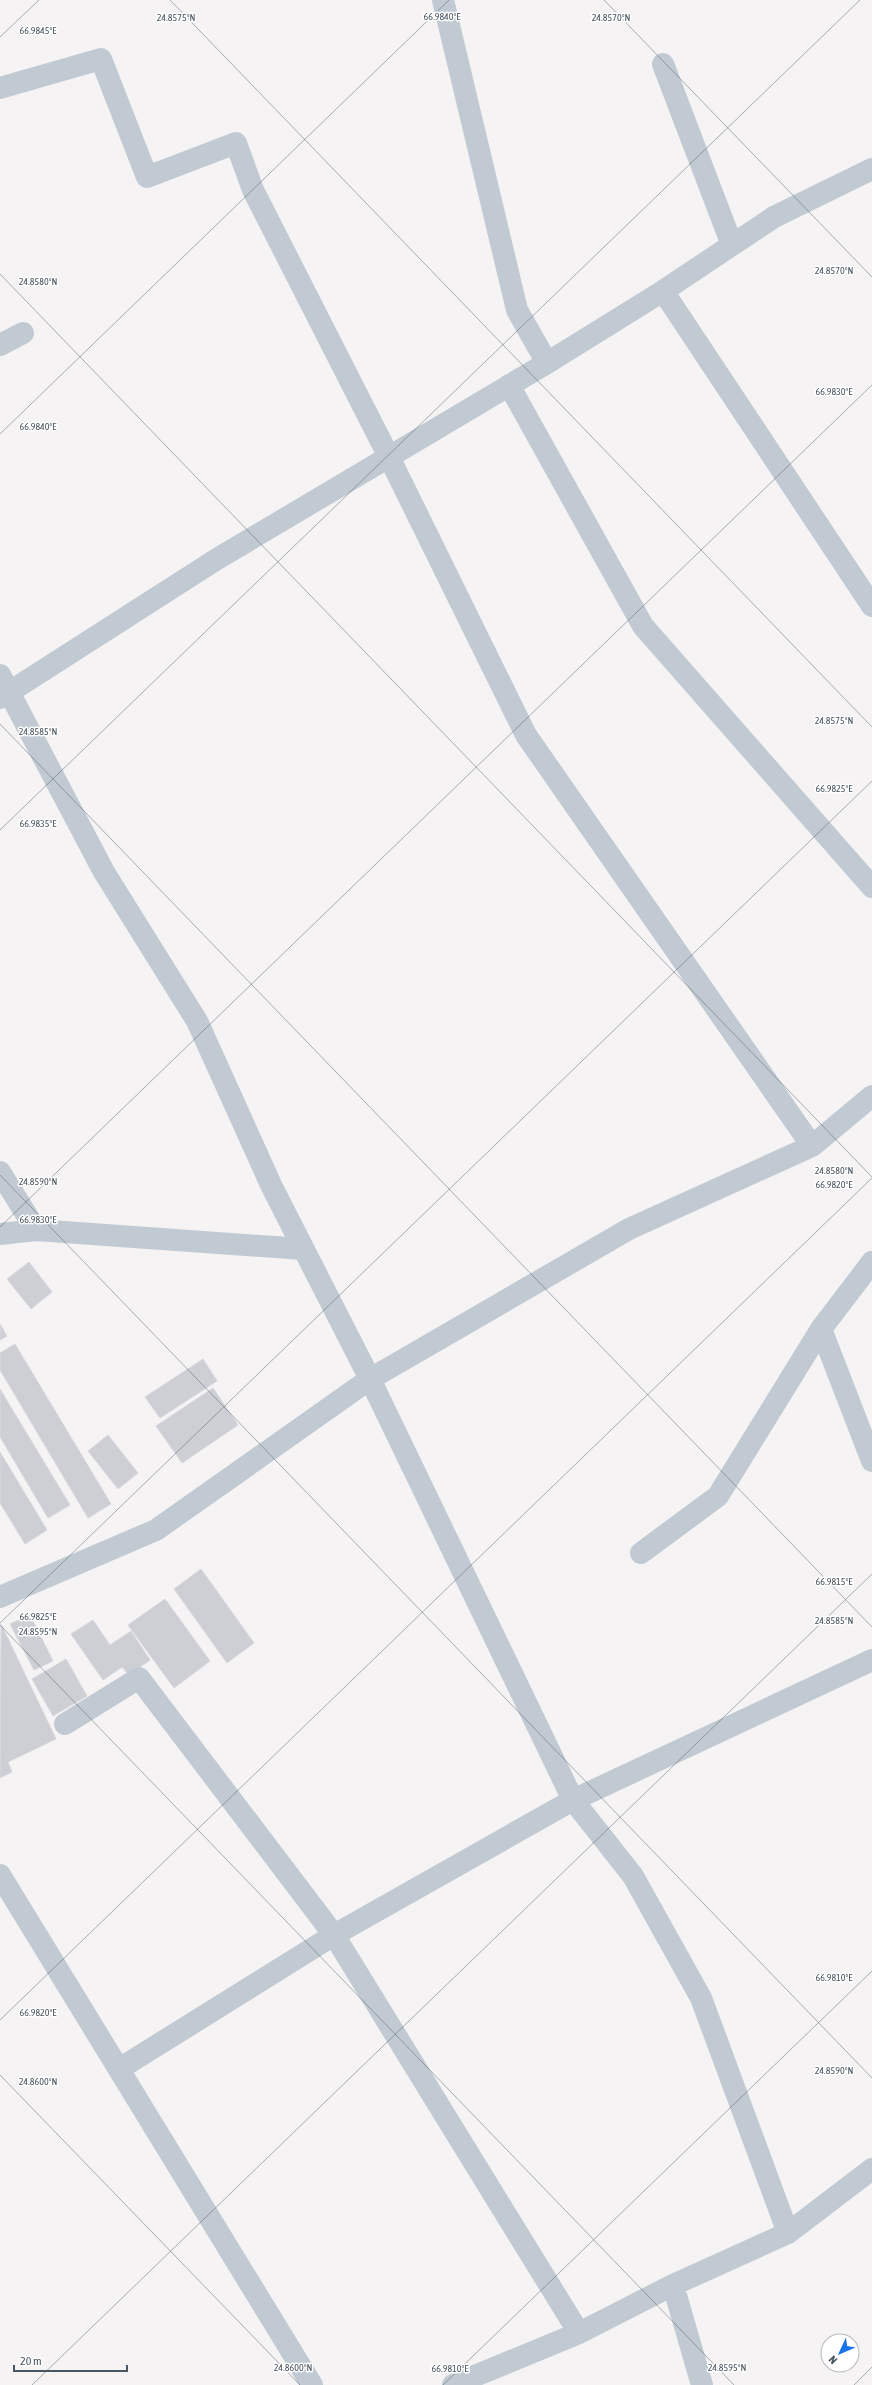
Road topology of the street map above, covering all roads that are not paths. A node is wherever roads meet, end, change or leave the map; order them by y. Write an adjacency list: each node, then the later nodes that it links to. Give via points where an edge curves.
1 (443, 0): 9 (street, via 518,310)
2 (663, 64): 5 (street)
3 (0, 88): 11 (street, via 101,59 147,178 236,143 253,190)
4 (871, 172): 5 (street, via 774,217)
5 (732, 245): 6 (street)
6 (663, 291): 9 (street); 12 (street)
7 (23, 333): 8 (street)
8 (0, 345)
9 (547, 363): 10 (street)
10 (509, 385): 11 (street); 14 (street, via 643,626)
11 (390, 458): 13 (street); 16 (street, via 526,735)
12 (872, 606)
13 (3, 689): 20 (street, via 104,872 197,1021)
14 (872, 887)
15 (872, 1096): 16 (street)
16 (812, 1146): 23 (street, via 629,1229)
17 (0, 1172): 18 (street)
18 (36, 1230): 19 (street); 20 (street)
19 (0, 1234)
20 (303, 1249): 23 (street)
21 (872, 1262): 22 (street)
22 (821, 1329): 24 (street); 25 (street, via 718,1496)
23 (370, 1379): 26 (street, via 156,1530); 29 (street)
24 (872, 1461)
25 (641, 1553)
26 (0, 1597)
27 (872, 1660): 29 (street)
28 (65, 1724): 31 (street, via 139,1678)
29 (573, 1800): 31 (street); 34 (street, via 633,1876 701,1998)
30 (0, 1874): 32 (street)
31 (334, 1935): 32 (street); 36 (street)
32 (119, 2069): 37 (street)
33 (872, 2169): 34 (street)
34 (788, 2234): 35 (street)
35 (673, 2285): 36 (street); 39 (street)
36 (579, 2333): 38 (street)
37 (312, 2385)
38 (453, 2385)
39 (702, 2385)

